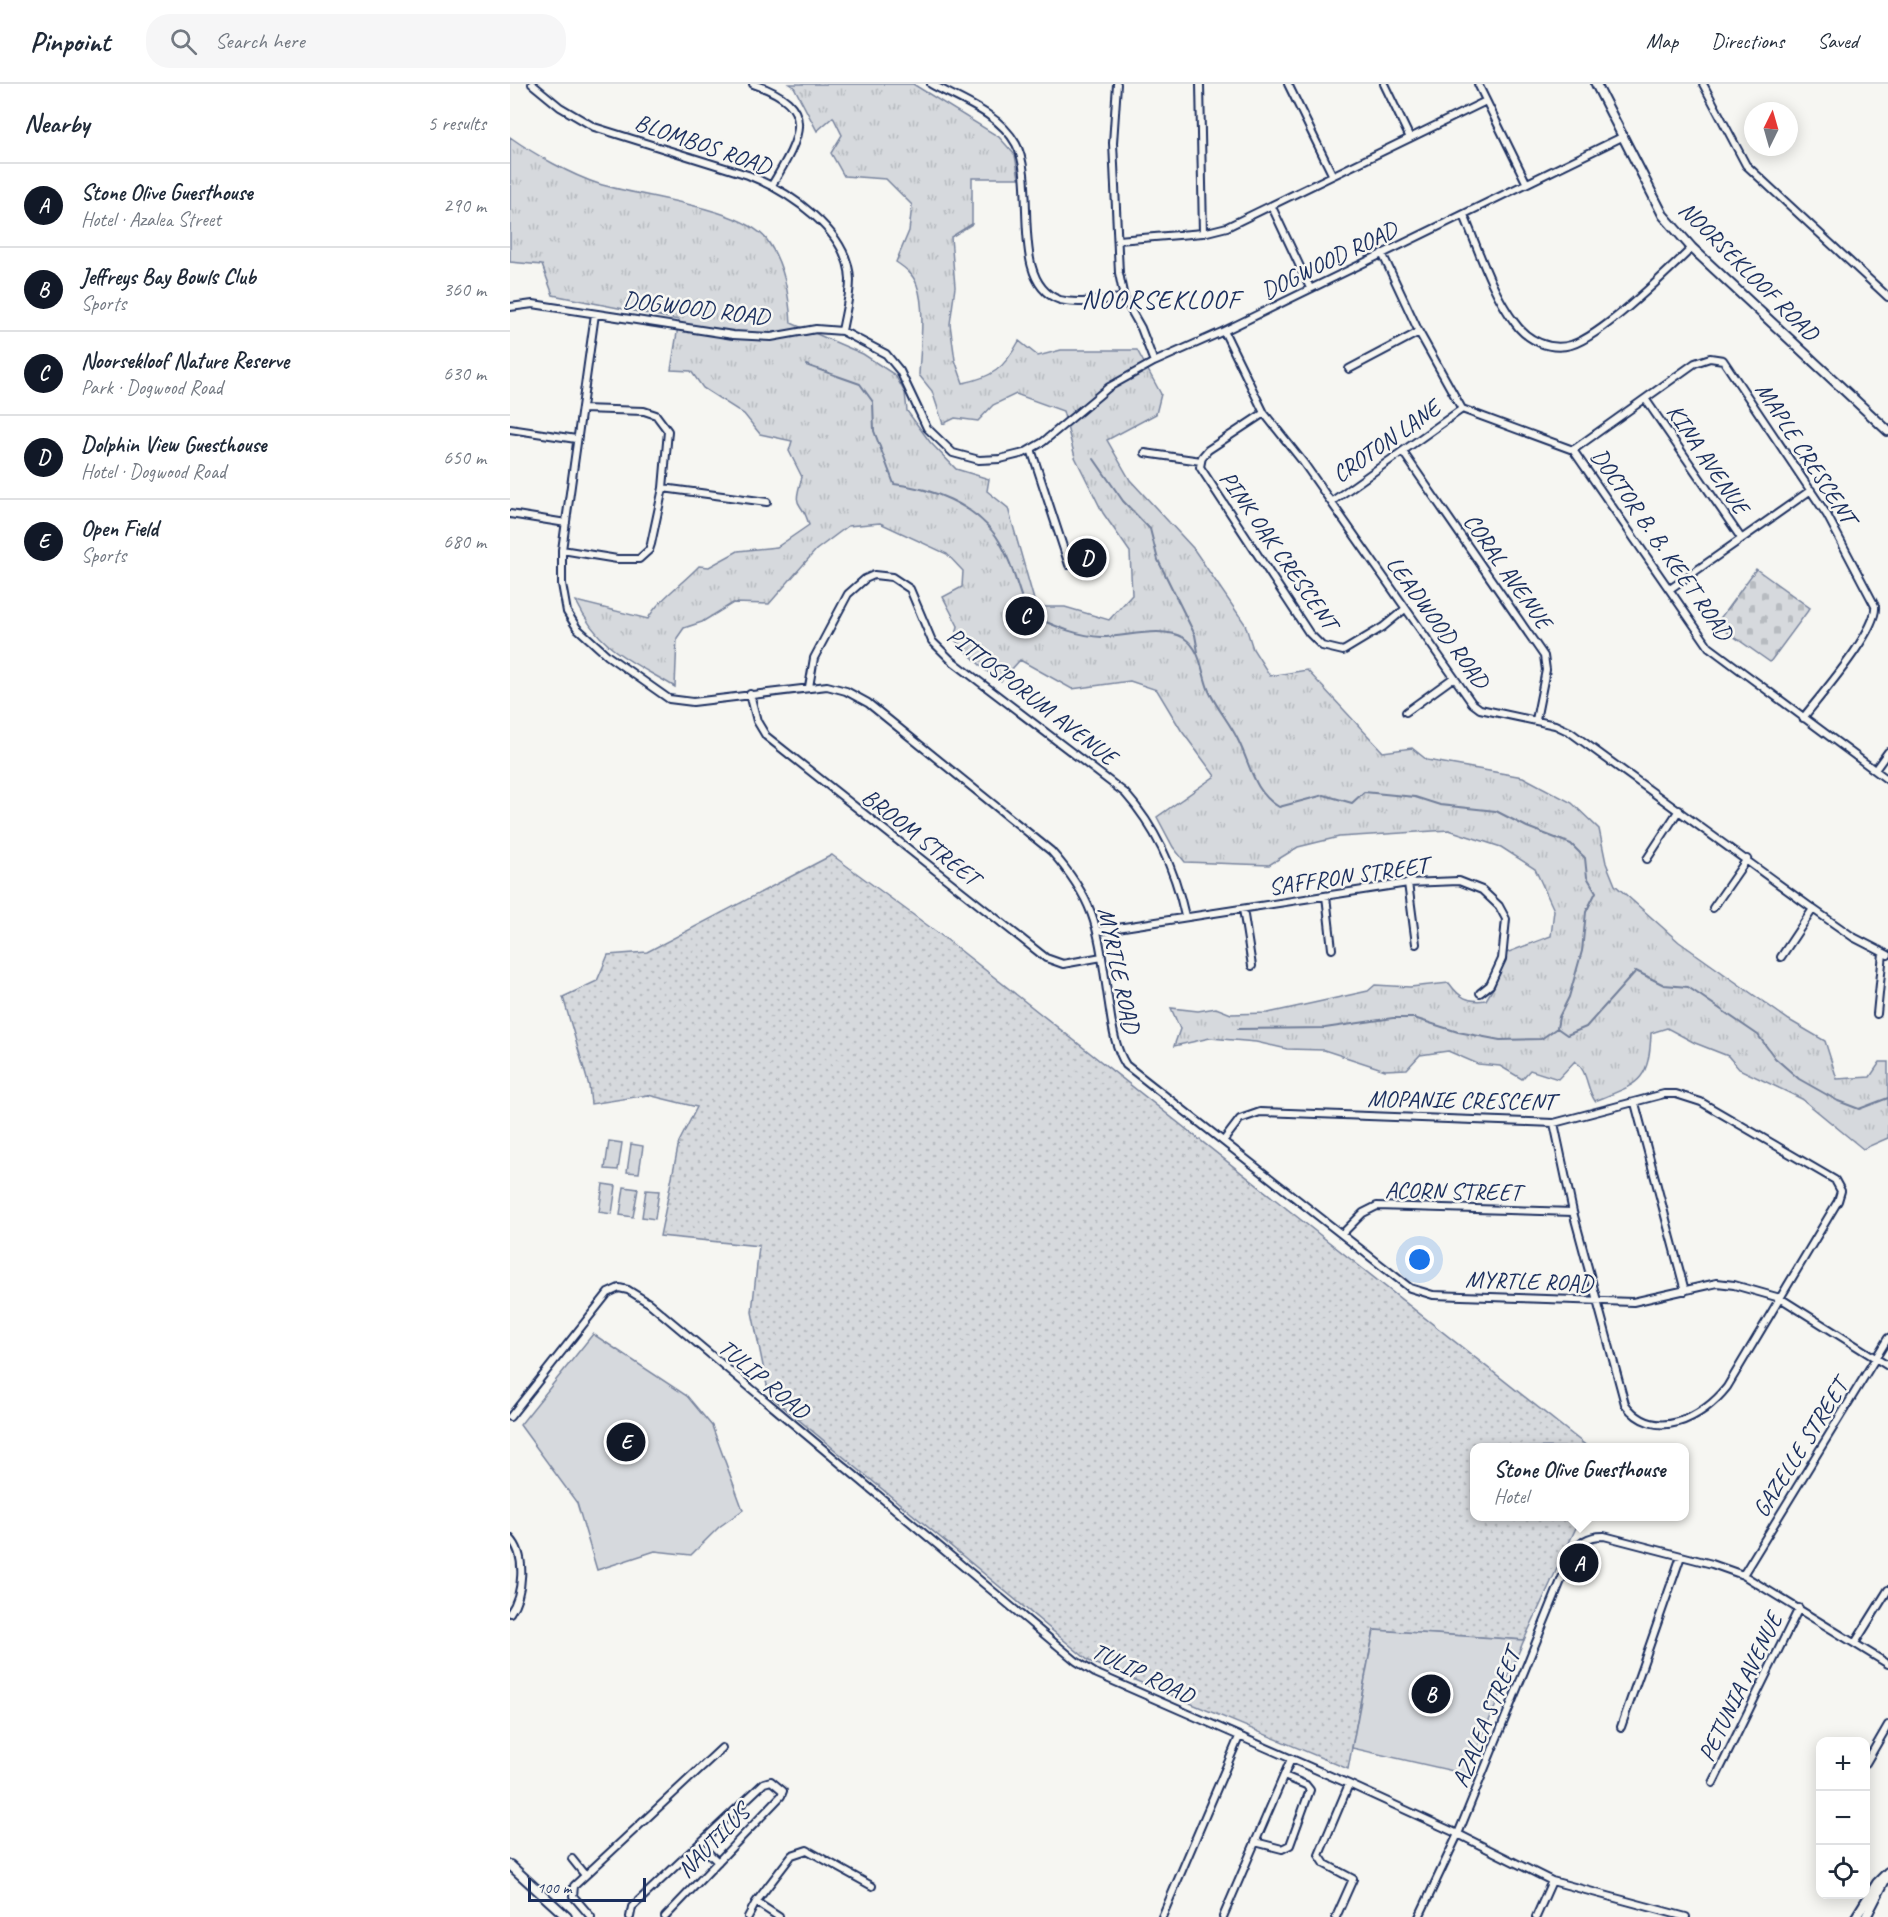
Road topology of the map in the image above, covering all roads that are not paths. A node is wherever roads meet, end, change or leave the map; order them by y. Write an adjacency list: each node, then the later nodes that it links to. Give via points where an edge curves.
1 (532, 84): 16 (street, BLOMBOS ROAD, via 594,127)
2 (753, 84): 16 (street, via 787,100 797,117 797,137)
3 (931, 84): 25 (street, via 996,120 1015,141 1023,162 1027,251 1044,288 1052,296 1067,301)
4 (1117, 84): 20 (street, via 1113,143)
5 (1200, 84): 19 (street)
6 (1287, 84): 14 (street)
7 (1384, 84): 13 (street)
8 (1478, 84): 11 (street)
9 (1596, 84): 12 (street, NOORSEKLOOF ROAD)
10 (1703, 84): 24 (street, via 1746,165)
11 (1486, 101): 13 (street); 15 (street)
12 (1622, 136): 15 (street, DOGWOOD ROAD); 21 (street, NOORSEKLOOF ROAD, via 1664,215)
13 (1410, 138): 14 (street)
14 (1332, 174): 17 (street)
15 (1526, 182): 18 (street, DOGWOOD ROAD)
16 (772, 185): 28 (street, BLOMBOS ROAD, via 807,209 843,252 850,279)
17 (1272, 207): 19 (street); 23 (street)
18 (1464, 215): 21 (street, via 1500,301 1515,324 1539,343 1556,347 1571,345 1592,334 1644,294); 22 (street, DOGWOOD ROAD)
19 (1203, 233): 20 (street)
20 (1118, 240): 25 (street)
21 (1692, 249): 38 (street, NOORSEKLOOF ROAD)
22 (1382, 253): 23 (street, DOGWOOD ROAD); 30 (street)
23 (1310, 288): 29 (street, DOGWOOD ROAD)
24 (1888, 297)
25 (1124, 298): 31 (street, via 1142,328)
26 (510, 307): 27 (street, DOGWOOD ROAD, via 533,304)
27 (595, 314): 28 (street, DOGWOOD ROAD, via 733,335 771,337 816,329); 35 (street, MYRTLE ROAD)
28 (842, 331): 40 (street, DOGWOOD ROAD, via 886,354 900,371 927,428 953,453 979,460 1000,459)
29 (1224, 332): 31 (street, DOGWOOD ROAD); 36 (street, LEADWOOD ROAD)
30 (1419, 332): 32 (street); 34 (street)
31 (1154, 362): 40 (street, DOGWOOD ROAD, via 1109,387)
32 (1349, 369)
33 (1646, 400): 41 (street, MAPLE CRESCENT); 46 (street, MAPLE CRESCENT, via 1702,360 1723,360); 51 (street, KINA AVENUE)
34 (1462, 409): 41 (street, DOCTOR B. B. KEET ROAD); 42 (street, CROTON LANE)
35 (582, 410): 39 (street, MYRTLE ROAD); 45 (street, via 644,411 662,421 668,431)
36 (1264, 413): 44 (street, PINK OAK CRESCENT, via 1209,450); 48 (street, LEADWOOD ROAD)
37 (510, 429): 39 (street)
38 (1888, 431)
39 (576, 438): 50 (street, MYRTLE ROAD)
40 (1031, 449): 53 (street)
41 (1573, 450): 54 (street, DOCTOR B. B. KEET ROAD)
42 (1403, 452): 48 (street, CROTON LANE); 61 (street, CORAL AVENUE, via 1544,656 1546,670)
43 (1145, 453): 44 (street)
44 (1201, 461): 55 (street, PINK OAK CRESCENT, via 1202,472 1318,644 1347,650)
45 (663, 488): 47 (street); 52 (street, via 649,550 639,559)
46 (1811, 490): 51 (street); 60 (street, MAPLE CRESCENT, via 1869,592 1875,611 1867,633)
47 (767, 502)
48 (1331, 502): 55 (street, LEADWOOD ROAD)
49 (510, 514): 50 (street)
50 (566, 523): 52 (street, MYRTLE ROAD)
51 (1741, 538): 54 (street)
52 (562, 550): 58 (street, MYRTLE ROAD, via 567,612 577,628 653,690 679,701)
53 (1069, 565)
54 (1670, 589): 60 (street, DOCTOR B. B. KEET ROAD, via 1709,647)
55 (1405, 609): 56 (street, LEADWOOD ROAD)
56 (1453, 678): 59 (street); 61 (street, LEADWOOD ROAD, via 1480,709)
57 (809, 687): 58 (street, MYRTLE ROAD); 73 (street, PITTOSPORUM AVENUE, via 814,658 848,594 874,575 892,577 910,589 932,641 951,660 1125,793 1142,812 1170,862); 74 (street, MYRTLE ROAD, via 837,688 868,703 1051,851 1072,874 1089,902)
58 (750, 694): 78 (street, BROOM STREET, via 757,721 766,736 1046,958 1076,964)
59 (1406, 712)
60 (1803, 718): 63 (street, DOCTOR B. B. KEET ROAD)
61 (1536, 720): 65 (street, LEADWOOD ROAD, via 1570,732)
62 (1888, 752): 63 (street)
63 (1875, 770): 64 (street, DOCTOR B. B. KEET ROAD)
64 (1888, 780)
65 (1678, 810): 66 (street); 67 (street, LEADWOOD ROAD)
66 (1647, 859)
67 (1747, 859): 70 (street); 72 (street, LEADWOOD ROAD)
68 (1408, 883): 69 (street, SAFFRON STREET); 75 (street); 81 (street, SAFFRON STREET, via 1459,881 1482,890 1499,906 1506,919 1502,959 1490,985)
69 (1326, 896): 71 (street, SAFFRON STREET); 76 (street)
70 (1713, 908)
71 (1243, 909): 73 (street, SAFFRON STREET); 80 (street)
72 (1813, 909): 77 (street, LEADWOOD ROAD); 79 (street)
73 (1185, 916): 74 (street, SAFFRON STREET)
74 (1098, 931): 78 (street, MYRTLE ROAD)
75 (1416, 944)
76 (1332, 949)
77 (1886, 954): 82 (street)
78 (1102, 957): 85 (street, MYRTLE ROAD, via 1115,1043 1126,1065)
79 (1781, 957)
80 (1252, 966)
81 (1480, 993)
82 (1877, 1014)
83 (1635, 1103): 84 (street, MOPANIE CRESCENT); 88 (street); 89 (street, MOPANIE CRESCENT, via 1664,1094 1701,1102 1838,1184 1838,1201)
84 (1554, 1123): 85 (street, MOPANIE CRESCENT, via 1266,1111 1240,1119); 86 (street)
85 (1224, 1140): 87 (street, MYRTLE ROAD)
86 (1573, 1212): 87 (street, ACORN STREET, via 1377,1206 1363,1213); 90 (street)
87 (1342, 1234): 90 (street, MYRTLE ROAD, via 1410,1288 1424,1294)
88 (1685, 1291): 89 (street, MYRTLE ROAD, via 1717,1283); 90 (street, MYRTLE ROAD, via 1633,1302)
89 (1780, 1298): 90 (street, via 1718,1399 1686,1419 1655,1425 1633,1416 1625,1404); 92 (street, MYRTLE ROAD)
90 (1596, 1302)
91 (1888, 1338): 92 (street, GAZELLE STREET)
92 (1876, 1359): 93 (street, MYRTLE ROAD); 98 (street, GAZELLE STREET)
93 (1888, 1366)
94 (510, 1417): 106 (street, TULIP ROAD, via 608,1293 623,1288 649,1303 1076,1661 1117,1684)
95 (1590, 1536): 97 (street, PETUNIA AVENUE, via 1604,1536); 113 (street, AZALEA STREET, via 1571,1556)
96 (510, 1538): 101 (street, via 515,1543 520,1578 519,1597)
97 (1681, 1556): 98 (street, PETUNIA AVENUE); 105 (street)
98 (1743, 1575): 100 (street, PETUNIA AVENUE)
99 (1888, 1590): 102 (street)
100 (1799, 1608): 102 (street, PETUNIA AVENUE); 111 (street, PETUNIA AVENUE)
101 (510, 1613)
102 (1855, 1643): 103 (street, PETUNIA AVENUE)
103 (1888, 1664)
104 (1888, 1725): 108 (street)
105 (1621, 1727)
106 (1239, 1737): 109 (street, TULIP ROAD); 131 (street)
107 (722, 1748): 120 (street)
108 (1870, 1756)
109 (1291, 1759): 110 (street); 112 (street, TULIP ROAD)
110 (1284, 1776): 114 (street); 114 (street, via 1310,1790 1290,1845 1282,1849)
111 (1713, 1783)
112 (1349, 1784): 113 (street, TULIP ROAD); 133 (street, via 1319,1855 1325,1864 1353,1879)
113 (1458, 1834): 121 (street, TULIP ROAD); 134 (street, AZALEA STREET)
114 (1255, 1842): 132 (street)
115 (700, 1845): 117 (street); 117 (street, NAUTILUS, via 766,1782 771,1780 782,1790 781,1796); 127 (street, via 632,1907)
116 (572, 1859): 120 (street)
117 (718, 1862): 128 (street, NAUTILUS)
118 (510, 1865): 125 (street)
119 (1888, 1873): 138 (street, via 1877,1883); 139 (street)
120 (584, 1874): 126 (street, via 572,1892)
121 (1552, 1881): 124 (street, TULIP ROAD); 135 (street)
122 (872, 1886): 123 (street, via 807,1850 792,1855)
123 (756, 1902): 129 (street); 130 (street)
124 (1651, 1908): 136 (street); 137 (street, TULIP ROAD)
125 (567, 1917)
126 (591, 1917)
127 (630, 1917)
128 (665, 1917)
129 (748, 1917)
130 (779, 1917)
131 (1162, 1917)
132 (1223, 1917)
133 (1336, 1917)
134 (1419, 1917)
135 (1536, 1917)
136 (1647, 1917)
137 (1686, 1917)
138 (1856, 1917)
139 (1866, 1917)

